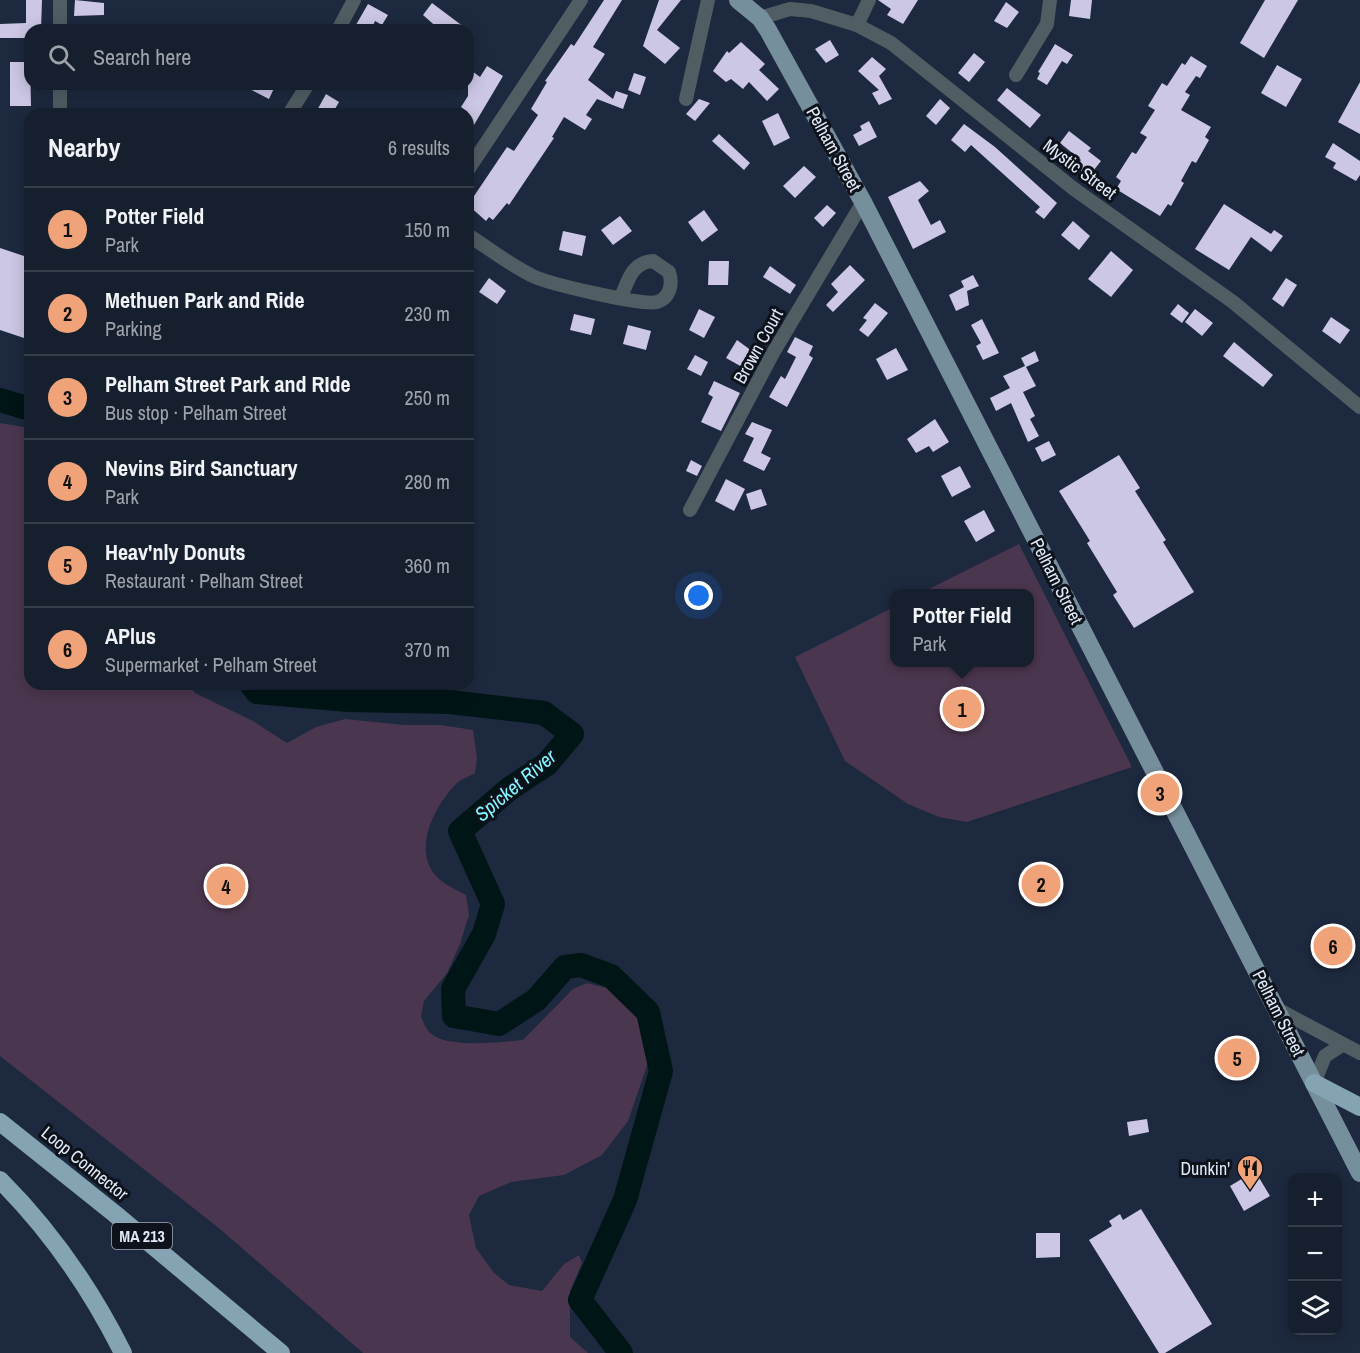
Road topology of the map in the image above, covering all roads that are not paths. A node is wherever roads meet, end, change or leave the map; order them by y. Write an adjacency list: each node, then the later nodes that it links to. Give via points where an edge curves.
1 (60, 0): 9 (street)
2 (354, 0): 10 (street)
3 (581, 0): 18 (street)
4 (708, 0): 15 (street)
5 (738, 0): 8 (main road, Pelham Street)
6 (869, 0): 11 (street)
7 (1050, 0): 12 (street, via 1047,24)
8 (760, 18): 11 (street, Mystic Street, via 790,9 811,11); 19 (main road, Pelham Street)
9 (60, 24)
10 (341, 24)
11 (856, 25): 22 (street, Mystic Street, via 909,56 1091,201 1233,302)
12 (1016, 75)
13 (60, 90): 16 (street)
14 (304, 90): 17 (street)
15 (686, 99)
16 (60, 108)
17 (293, 108)
18 (474, 161)
19 (862, 202): 23 (street, Brown Court, via 774,353); 24 (main road, Pelham Street)
20 (474, 239): 21 (street, via 536,277)
21 (621, 297)
22 (1360, 407)
23 (690, 510)
24 (1277, 1009): 25 (street); 27 (main road, Pelham Street)
25 (1342, 1045): 26 (street); 27 (street, via 1325,1056)
26 (1360, 1053)
27 (1314, 1083): 28 (highway); 30 (main road, Pelham Street)
28 (1360, 1107)
29 (0, 1122): 33 (highway, Loop Connector / MA 213)
30 (1360, 1173)
31 (0, 1180): 32 (highway, via 74,1269)
32 (123, 1353)
33 (281, 1353)

